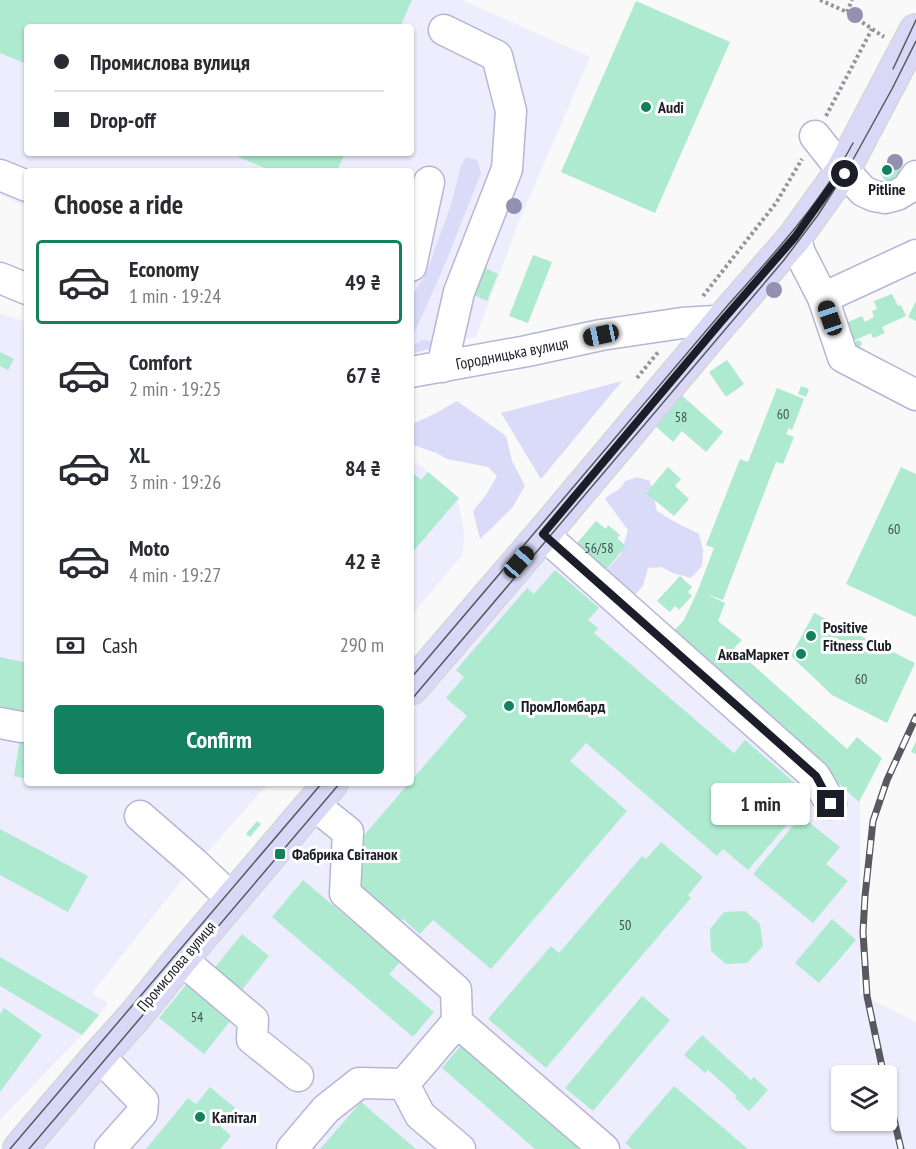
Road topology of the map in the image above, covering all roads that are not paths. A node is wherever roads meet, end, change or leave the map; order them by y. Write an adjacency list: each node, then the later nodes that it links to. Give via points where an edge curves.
1 (444, 30): 16 (street, via 497,56 511,111 507,169 459,292)
2 (916, 31): 4 (main road)
3 (815, 136): 4 (street)
4 (843, 170): 6 (street, via 863,190 885,198 907,189); 9 (main road)
5 (0, 175): 8 (street)
6 (916, 176)
7 (429, 182): 10 (street)
8 (24, 185)
9 (795, 237): 14 (street); 15 (main road)
10 (414, 252)
11 (916, 255): 14 (street)
12 (0, 278): 13 (street)
13 (24, 288)
14 (823, 298): 18 (street, via 843,357)
15 (721, 322): 16 (street, Городницька вулиця, via 682,323 601,335); 19 (main road)
16 (441, 367): 17 (street, Городницька вулиця)
17 (414, 372)
18 (916, 395)
19 (543, 534): 20 (main road); 22 (street, via 816,776)
20 (414, 684)
21 (320, 790): 24 (main road, Промислова вулиця); 26 (street, via 348,832 345,893 456,990)
22 (831, 804)
23 (140, 816): 24 (street)
24 (232, 899): 25 (main road, Промислова вулиця)
25 (181, 959): 27 (main road, Промислова вулиця); 28 (street, via 253,1020 252,1039)
26 (457, 1022): 29 (street); 34 (street)
27 (99, 1056): 30 (main road, Промислова вулиця); 31 (street, via 143,1101 142,1113)
28 (298, 1076)
29 (404, 1084): 32 (street, via 359,1083 326,1109); 33 (street, via 420,1115)
30 (20, 1149)
31 (110, 1149)
32 (292, 1149)
33 (460, 1149)
34 (604, 1149)

